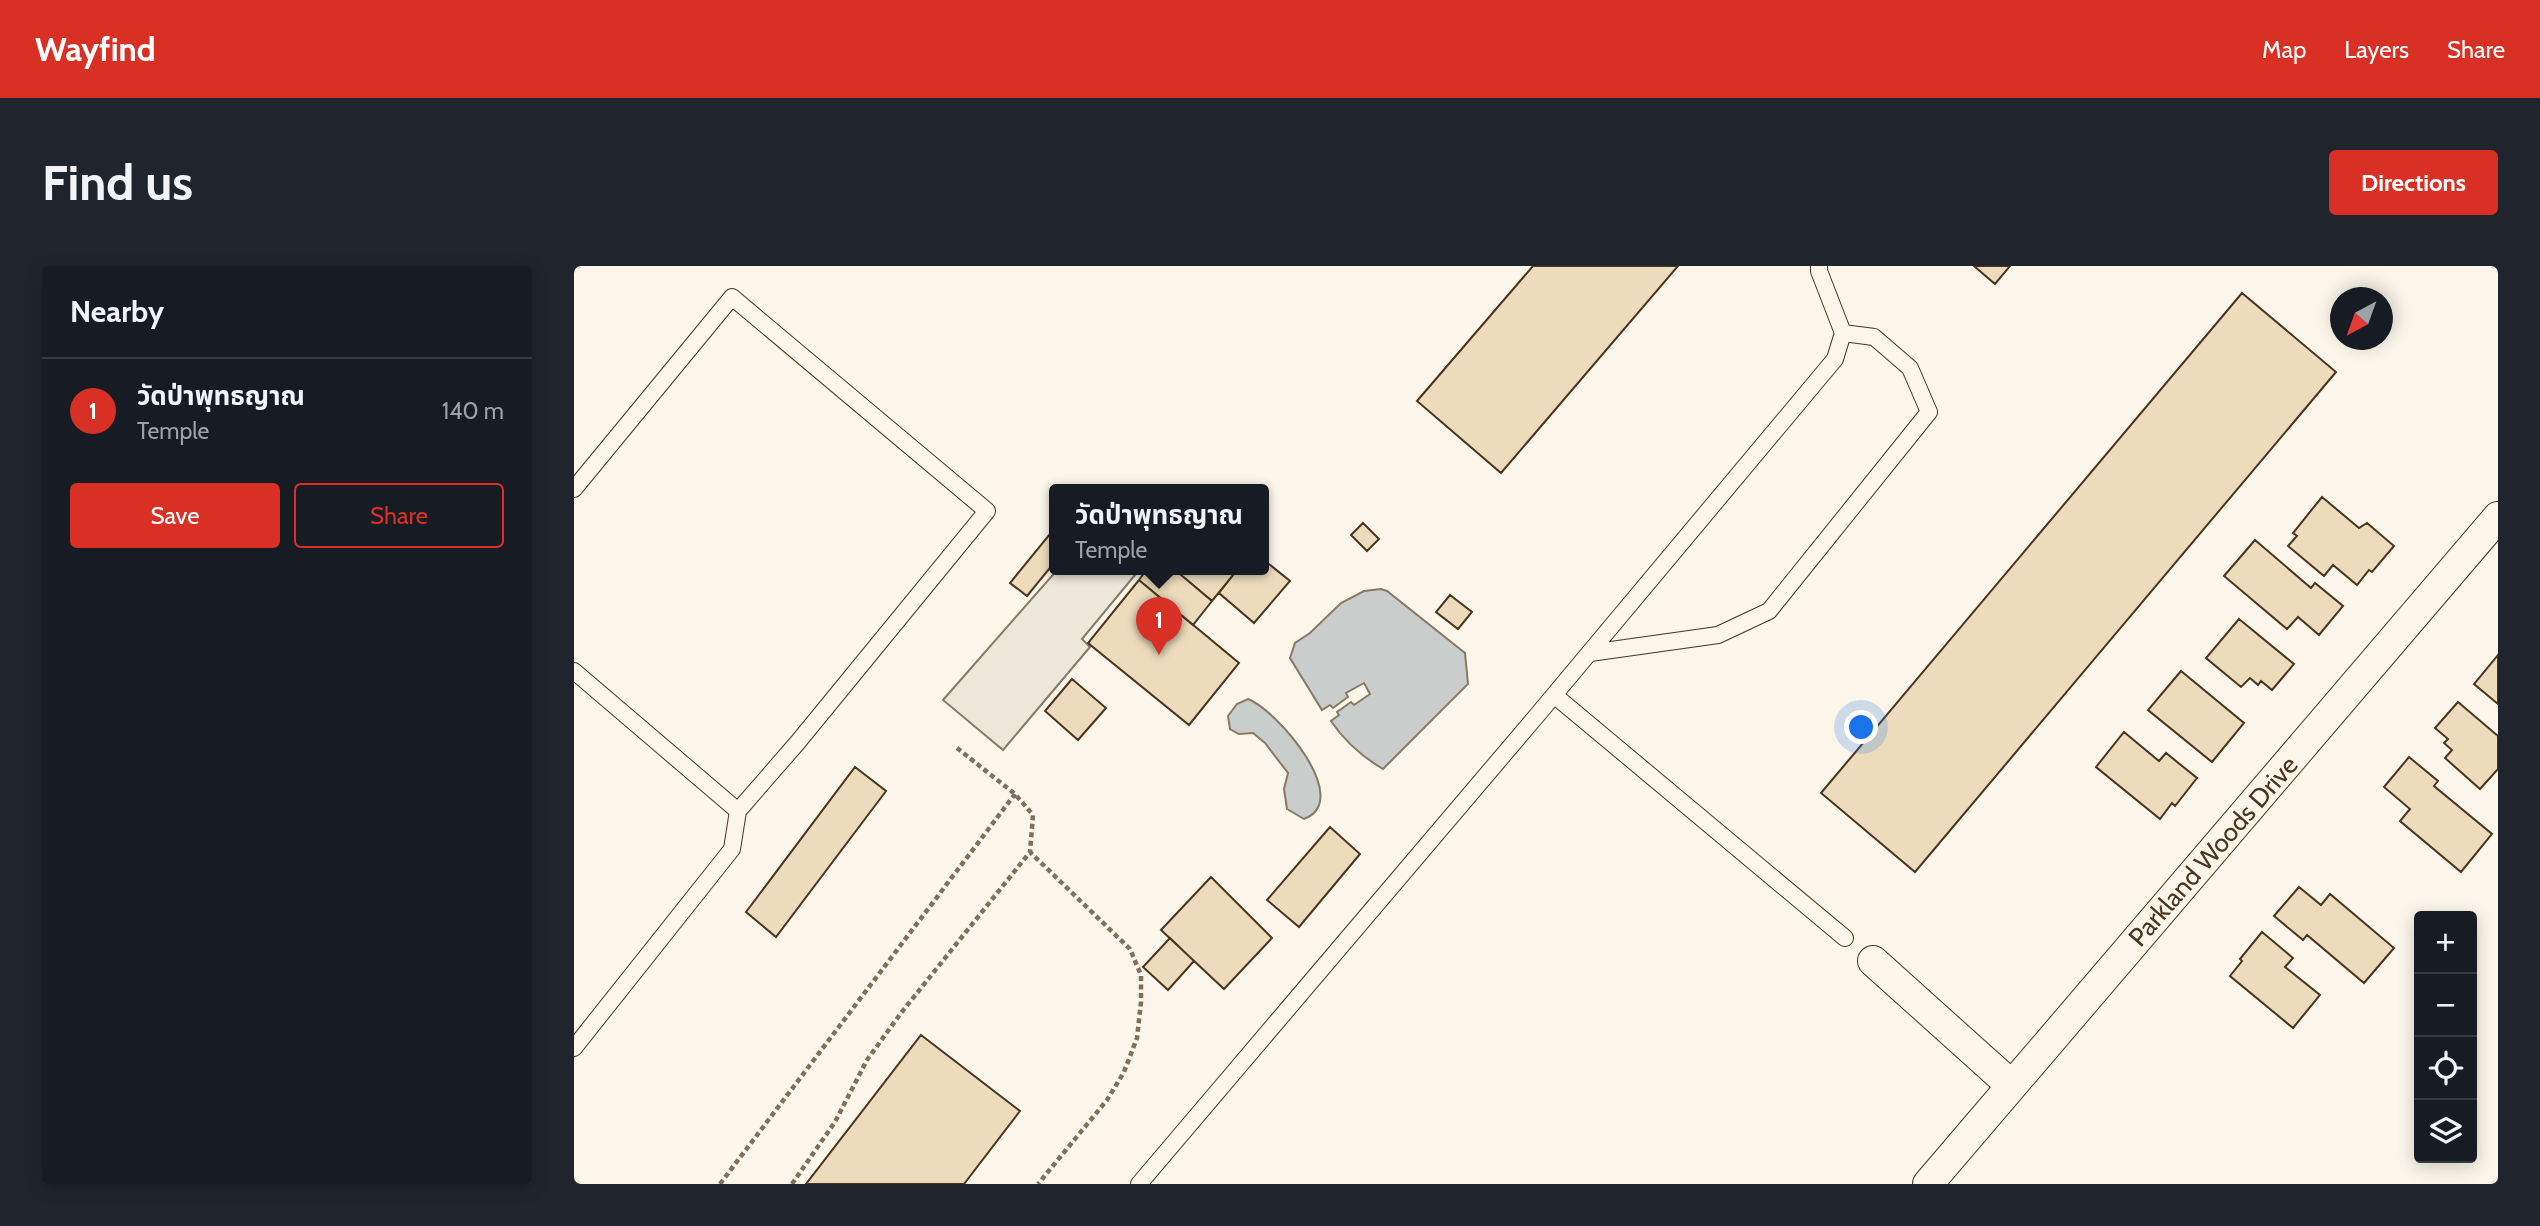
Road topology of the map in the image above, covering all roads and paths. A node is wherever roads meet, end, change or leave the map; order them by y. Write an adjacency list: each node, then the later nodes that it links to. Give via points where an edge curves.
1 (1819, 266): 2 (lane)
2 (1843, 333): 5 (lane, via 1835,359); 5 (lane, via 1874,337 1910,368 1928,412 1877,478 1769,611 1718,635)
3 (574, 489): 10 (lane, via 732,297 986,511)
4 (2498, 517): 15 (street, Parkland Woods Drive)
5 (1590, 653): 7 (lane)
6 (574, 671): 10 (lane)
7 (1554, 695): 12 (lane); 19 (lane)
8 (957, 748): 9 (path)
9 (1015, 794): 11 (path, via 1032,815); 16 (path)
10 (738, 811): 14 (lane, via 732,849)
11 (1030, 852): 17 (path, via 867,1060 835,1122); 18 (path, via 1130,949 1141,975 1137,1038 1124,1072 1107,1100)
12 (1845, 938)
13 (1872, 961): 15 (street)
14 (574, 1048)
15 (2011, 1085): 20 (street, Parkland Woods Drive)
16 (720, 1184)
17 (792, 1184)
18 (1038, 1184)
19 (1139, 1184)
20 (1928, 1184)

